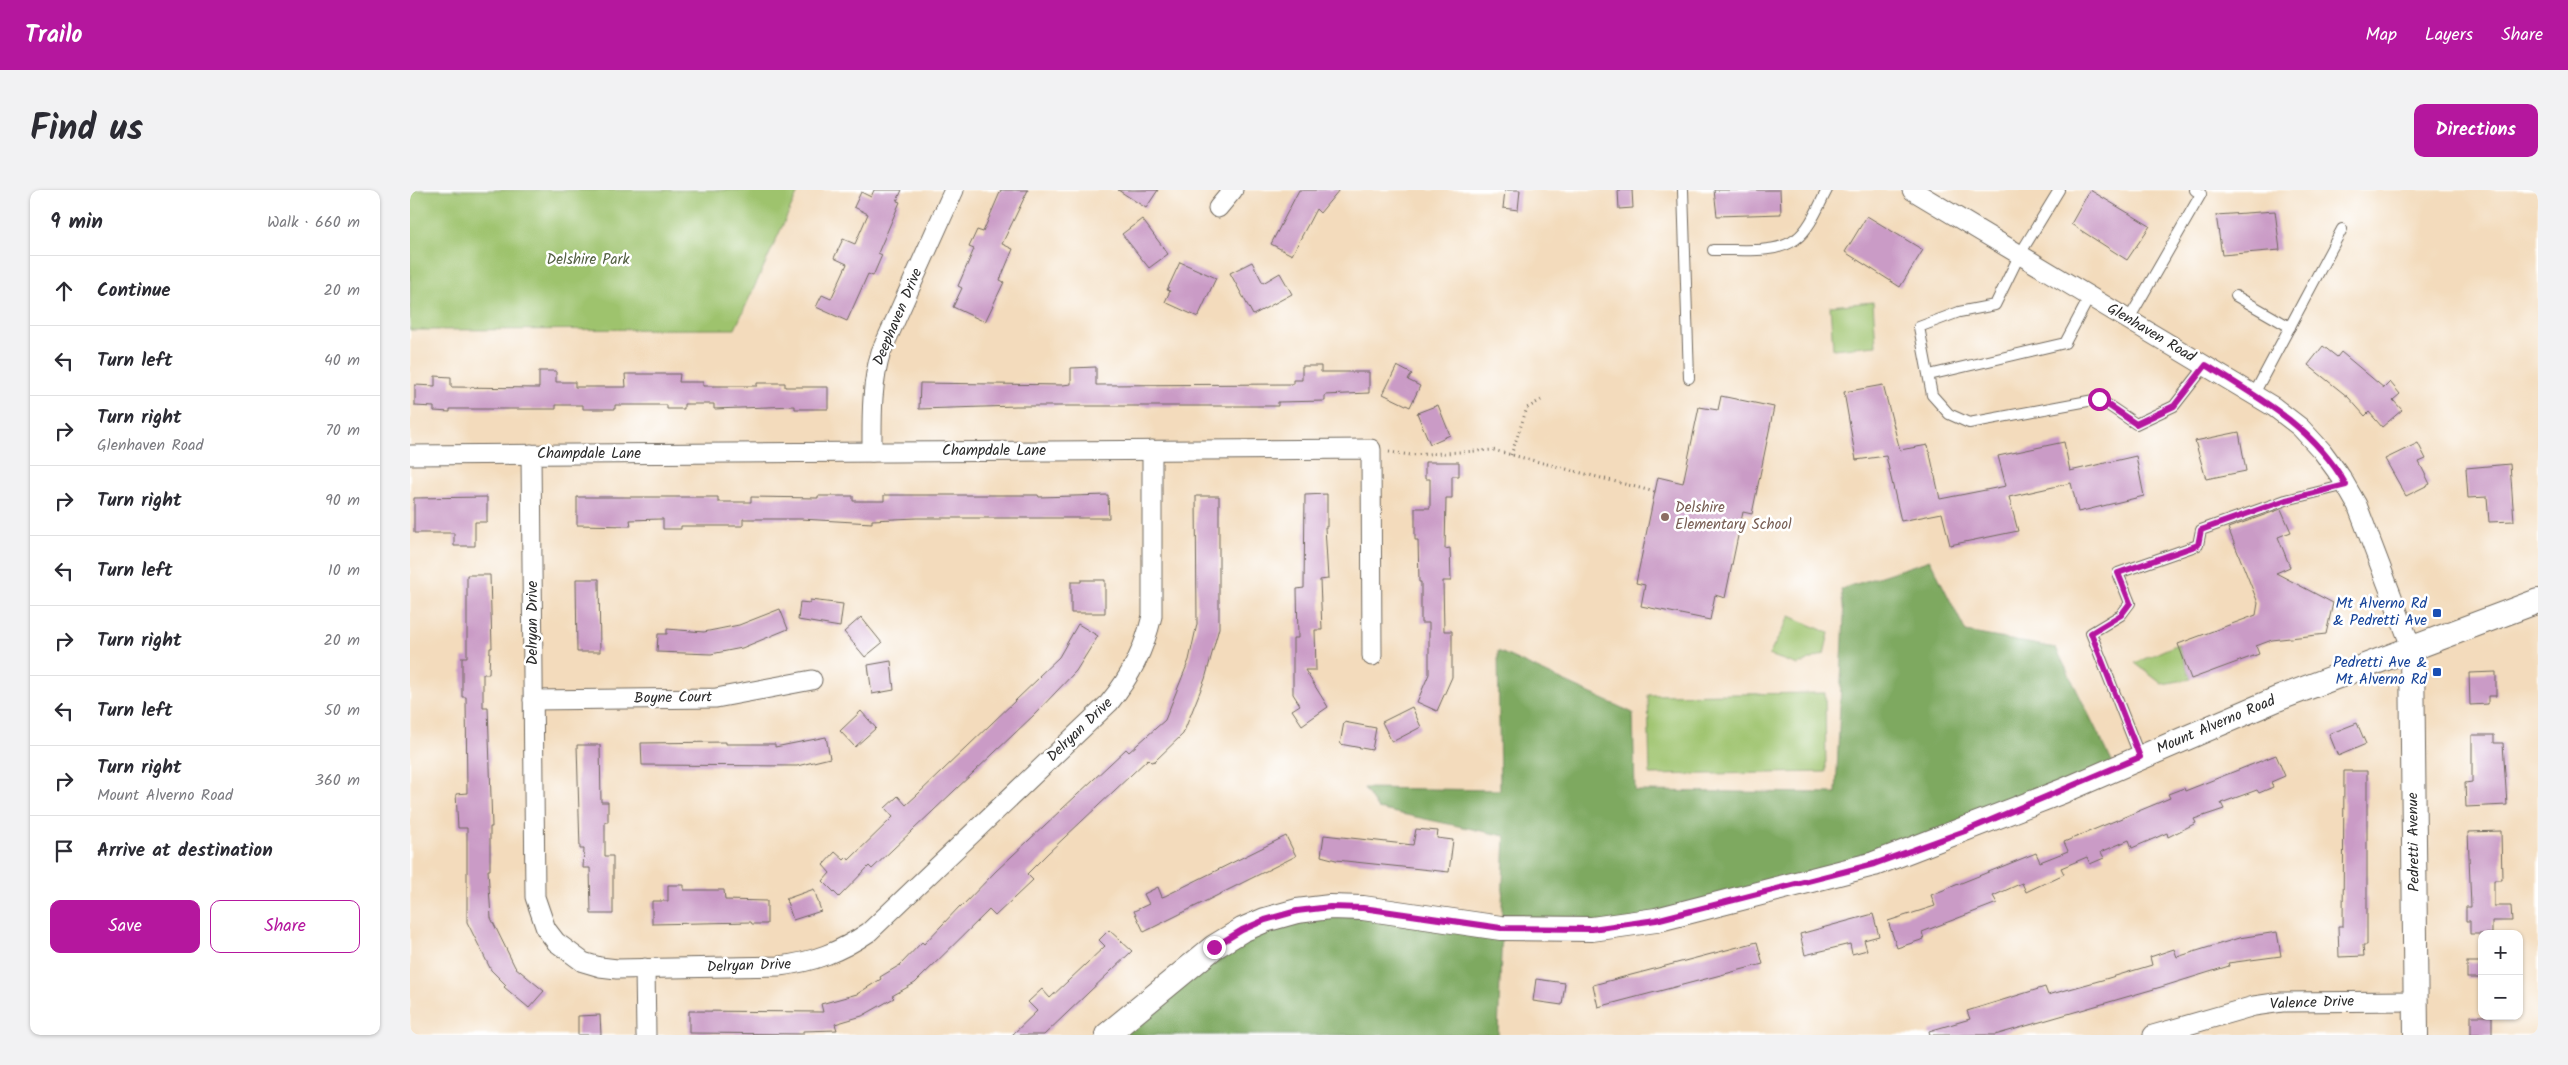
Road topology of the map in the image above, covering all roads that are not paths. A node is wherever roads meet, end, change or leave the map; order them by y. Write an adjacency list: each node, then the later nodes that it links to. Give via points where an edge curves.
1 (954, 190): 21 (street, Deephaven Drive, via 880,352 872,399)
2 (1233, 190): 8 (street)
3 (1683, 190): 18 (lane)
4 (1827, 190): 10 (lane, via 1797,239 1778,248)
5 (1912, 190): 11 (street, Glenhaven Road)
6 (2060, 190): 11 (lane)
7 (2195, 190): 14 (lane, via 2201,194)
8 (1218, 208)
9 (2342, 229): 15 (lane)
10 (1713, 250)
11 (2020, 254): 12 (street, Glenhaven Road); 17 (lane, via 1995,305 1959,312 1919,327)
12 (2090, 296): 14 (street, Glenhaven Road); 17 (lane, via 2065,343)
13 (2236, 296): 15 (lane)
14 (2129, 319): 16 (street, Glenhaven Road)
15 (2290, 327): 19 (lane)
16 (2206, 365): 17 (lane, via 2174,406 2136,424 2099,399 1968,423 1949,414 1932,395); 19 (street, Glenhaven Road)
17 (1929, 374)
18 (1689, 378)
19 (2254, 394): 24 (street, Glenhaven Road, via 2300,427)
20 (1152, 450): 21 (street, Champdale Lane); 27 (street, Champdale Lane, via 1371,449); 31 (street, Delryan Drive, via 1152,616 1137,663 1109,703 869,932 849,946 803,963 779,966)
21 (872, 452): 22 (street, Champdale Lane)
22 (531, 454): 23 (street, Champdale Lane); 29 (street, Delryan Drive)
23 (410, 455)
24 (2346, 485): 26 (street, Glenhaven Road, via 2357,505); 30 (lane, via 2286,500 2201,530 2198,545 2118,573 2130,603 2121,615 2091,633)
25 (2538, 601): 26 (street, Mount Alverno Road)
26 (2412, 649): 30 (street, Mount Alverno Road, via 2277,699); 32 (street, Pedretti Avenue)
27 (1372, 656)
28 (812, 680): 29 (street, Boyne Court, via 716,698)
29 (533, 700): 31 (street, Delryan Drive, via 535,897 539,913 556,942 584,962 617,969)
30 (2140, 757): 34 (street, Mount Alverno Road, via 1965,831 1874,864 1656,920 1592,929 1501,928 1363,908 1297,911 1265,920 1214,947)
31 (645, 968): 33 (street)
32 (2416, 1001): 35 (street, Valence Drive, via 2263,1004); 36 (street, Pedretti Avenue)
33 (646, 1035)
34 (1107, 1035)
35 (2153, 1035)
36 (2416, 1035)

